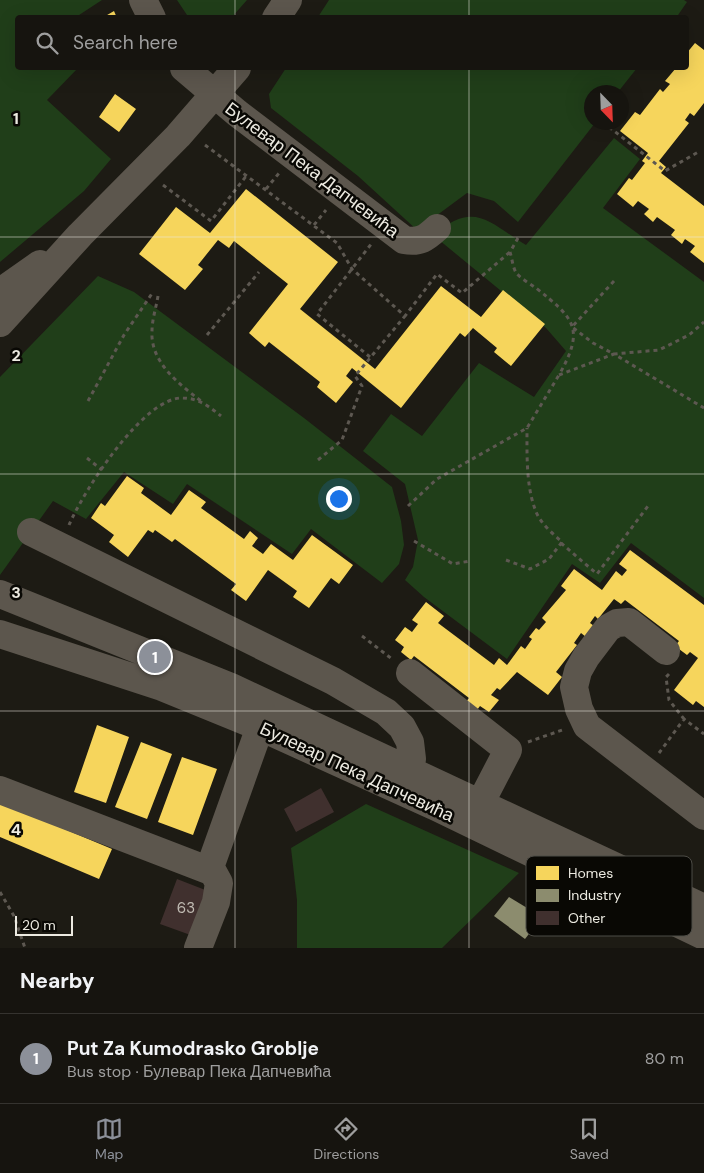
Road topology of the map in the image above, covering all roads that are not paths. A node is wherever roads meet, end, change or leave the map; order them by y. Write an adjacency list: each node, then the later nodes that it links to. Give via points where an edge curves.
1 (144, 0): 3 (street)
2 (288, 0): 4 (street)
3 (151, 15)
4 (278, 15)
5 (186, 70): 7 (street)
6 (234, 70): 7 (street, Булевар Пека Дапчевића)
7 (214, 94): 8 (street, Булевар Пека Дапчевића, via 395,233 416,242); 9 (street, Булевар Пека Дапчевића, via 178,136)
8 (437, 228)
9 (80, 235): 10 (street, Булевар Пека Дапчевића); 11 (street, Булевар Пека Дапчевића)
10 (0, 292)
11 (0, 323)
12 (31, 532): 18 (street, Булевар Пека Дапчевића, via 333,681 386,712 402,727 410,742 412,759)
13 (0, 594): 18 (street, Булевар Пека Дапчевића, via 231,687)
14 (0, 634): 17 (street, Булевар Пека Дапчевића, via 162,687)
15 (666, 651): 21 (street, via 629,622 608,628 578,671 574,687 579,709 587,726)
16 (410, 674): 20 (street, via 508,750)
17 (260, 728): 22 (street, Булевар Пека Дапчевића); 24 (street)
18 (408, 769): 20 (street, Булевар Пека Дапчевића)
19 (0, 790): 24 (street)
20 (481, 802): 23 (street, Булевар Пека Дапчевића)
21 (704, 816)
22 (538, 856)
23 (595, 856)
24 (208, 870): 29 (street, via 219,883 216,902)
25 (692, 902): 26 (street, Булевар Пека Дапчевића)
26 (704, 908)
27 (692, 930): 28 (street, Булевар Пека Дапчевића)
28 (704, 936)
29 (198, 948)

